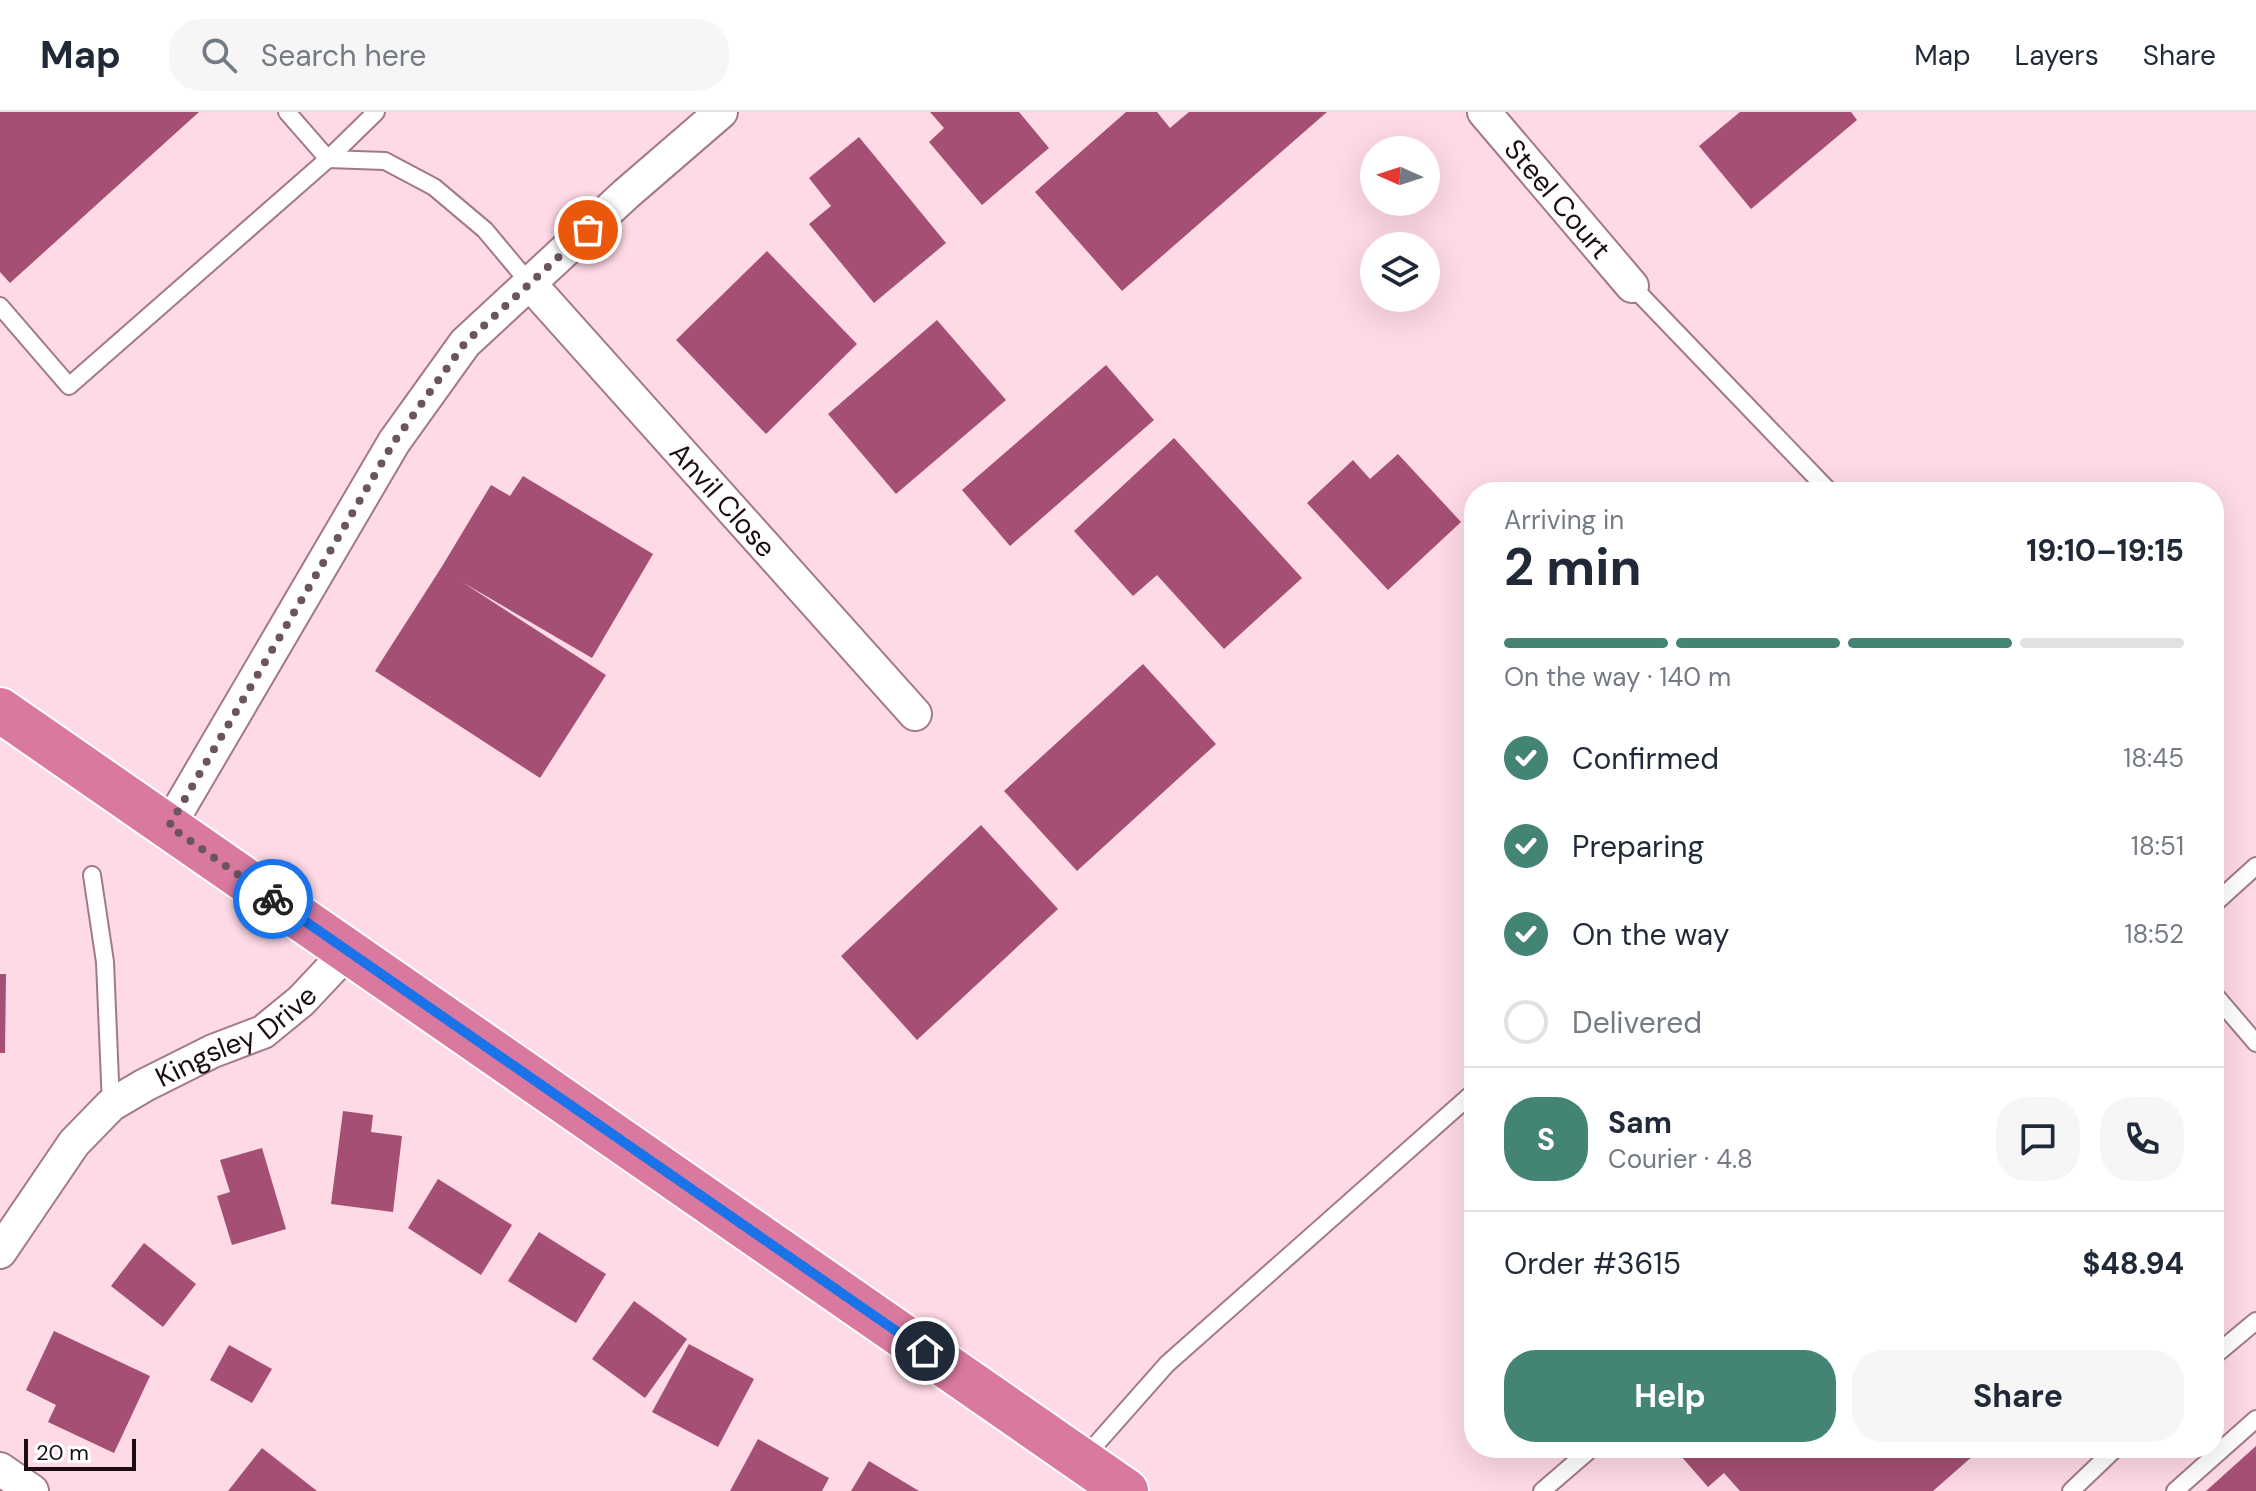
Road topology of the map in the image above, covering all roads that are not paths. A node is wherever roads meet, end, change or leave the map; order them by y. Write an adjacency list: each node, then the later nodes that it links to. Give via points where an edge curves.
1 (287, 112): 5 (lane)
2 (376, 112): 5 (lane)
3 (721, 112): 6 (street)
4 (1484, 112): 7 (street, Steel Court)
5 (328, 159): 6 (lane, via 385,161 434,187 485,230); 8 (lane, via 69,386)
6 (531, 285): 11 (street, Anvil Close); 12 (street, via 465,343 394,442)
7 (1632, 286): 9 (lane)
8 (0, 306)
9 (1820, 482)
10 (0, 710): 12 (highway)
11 (915, 714)
12 (169, 826): 16 (highway)
13 (2256, 866): 15 (lane)
14 (92, 875): 20 (lane, Kingsley Drive, via 105,962)
15 (2224, 895)
16 (348, 951): 20 (street, Kingsley Drive, via 263,1032 213,1051); 29 (highway)
17 (2224, 1006): 18 (lane)
18 (2256, 1043)
19 (1464, 1101): 29 (lane, via 1167,1364)
20 (111, 1105): 21 (street, Kingsley Drive, via 74,1143)
21 (0, 1252)
22 (2256, 1321): 23 (lane)
23 (2224, 1348)
24 (2256, 1419): 25 (lane)
25 (2224, 1447)
26 (1580, 1458): 33 (lane)
27 (2106, 1458): 34 (lane)
28 (2212, 1458): 35 (lane)
29 (1082, 1460): 32 (highway)
30 (0, 1469): 31 (street)
31 (32, 1491)
32 (1126, 1491)
33 (1542, 1491)
34 (2071, 1491)
35 (2175, 1491)

